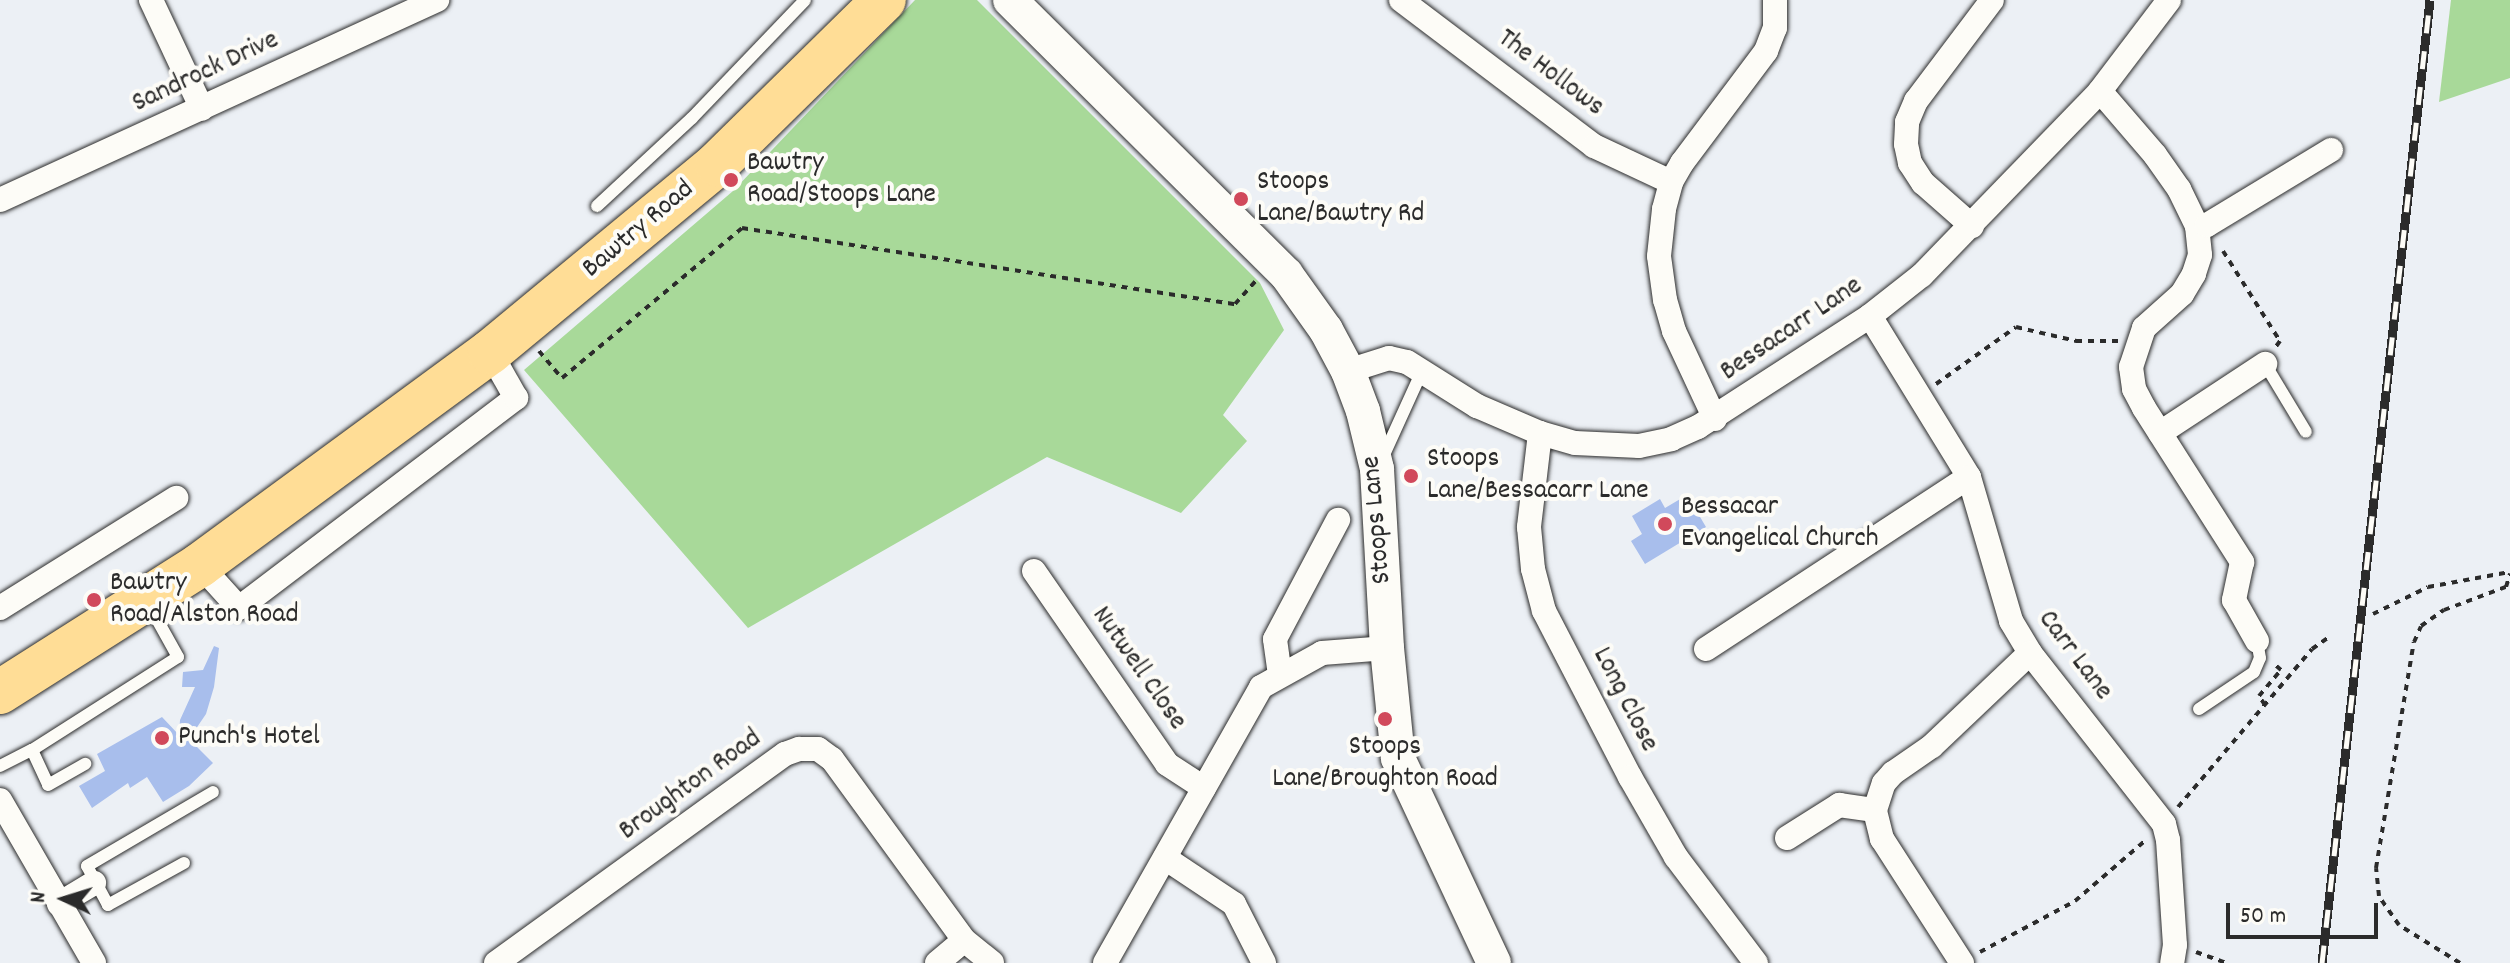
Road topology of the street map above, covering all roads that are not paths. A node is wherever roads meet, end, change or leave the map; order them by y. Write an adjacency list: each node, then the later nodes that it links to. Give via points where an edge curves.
1 (151, 0): 11 (street)
2 (437, 0): 11 (street, Sandrock Drive)
3 (805, 0): 15 (lane, via 692,118)
4 (884, 0): 19 (highway, Bawtry Road, via 717,164)
5 (1010, 0): 22 (street, Stoops Lane, via 1273,262 1305,298)
6 (1401, 0): 13 (street, The Hollows, via 1594,146)
7 (1775, 0): 13 (street, via 1775,28 1766,51)
8 (1992, 0): 16 (street, via 1916,101 1907,122 1908,153 1923,183)
9 (2169, 0): 10 (street, Bessacarr Lane)
10 (2100, 91): 16 (street, Bessacarr Lane); 17 (street, via 2155,155)
11 (202, 109): 14 (street, Sandrock Drive)
12 (2331, 150): 17 (street)
13 (1671, 182): 23 (street, via 1659,256 1665,300)
14 (0, 200)
15 (597, 206)
16 (1972, 226): 18 (street, Bessacarr Lane)
17 (2202, 226): 26 (street, via 2194,274 2182,294 2144,328 2131,367 2134,389)
18 (1870, 316): 23 (street, Bessacarr Lane); 28 (street, Carr Lane)
19 (505, 340): 31 (highway, Bawtry Road); 31 (street, via 516,398 239,608)
20 (2265, 364): 24 (lane); 26 (street)
21 (1423, 369): 22 (street, Bessacarr Lane, via 1389,358); 25 (street, Bessacarr Lane, via 1477,406); 27 (lane)
22 (1348, 371): 27 (street, Stoops Lane)
23 (1715, 419): 25 (street, Bessacarr Lane, via 1671,439 1639,446 1575,443)
24 (2306, 432)
25 (1540, 433): 63 (street, Long Close, via 1529,527 1544,611 1676,857)
26 (2160, 433): 35 (street, via 2242,562 2234,600)
27 (1377, 469): 36 (street, Stoops Lane)
28 (1969, 477): 37 (street); 38 (street, Carr Lane, via 2003,601)
29 (176, 498): 34 (street)
30 (1338, 520): 39 (street, via 1275,639)
31 (200, 565): 33 (highway, Bawtry Road)
32 (1034, 571): 45 (street, Nutwell Close, via 1167,764)
33 (147, 601): 40 (highway, Bawtry Road); 42 (lane, via 178,657)
34 (0, 608)
35 (2257, 641): 41 (lane, via 2260,658 2254,672)
36 (1387, 648): 39 (street, via 1322,653); 62 (street, Stoops Lane, via 1398,758)
37 (1706, 649)
38 (2030, 653): 48 (street, via 1932,746 1893,773); 55 (street, Carr Lane, via 2164,824)
39 (1280, 675): 45 (street, via 1261,687)
40 (0, 692)
41 (2199, 709)
42 (32, 750): 43 (lane, via 48,785); 44 (lane)
43 (85, 764)
44 (0, 766)
45 (1204, 788): 50 (street)
46 (213, 792): 52 (lane, via 87,866)
47 (0, 800): 53 (street)
48 (1875, 810): 49 (street, via 1839,805); 64 (street, via 1882,839)
49 (1787, 838)
50 (1165, 858): 60 (street); 61 (street, via 1234,904)
51 (184, 863): 52 (lane, via 108,905)
52 (94, 883): 53 (street)
53 (59, 904): 56 (street)
54 (964, 940): 57 (street, Broughton Road, via 845,773 818,749 799,749); 58 (street); 59 (street, Broughton Road)
55 (2174, 954)
56 (94, 963)
57 (496, 963)
58 (937, 963)
59 (992, 963)
60 (1105, 963)
61 (1264, 963)
62 (1494, 963)
63 (1756, 963)
64 (1962, 963)

